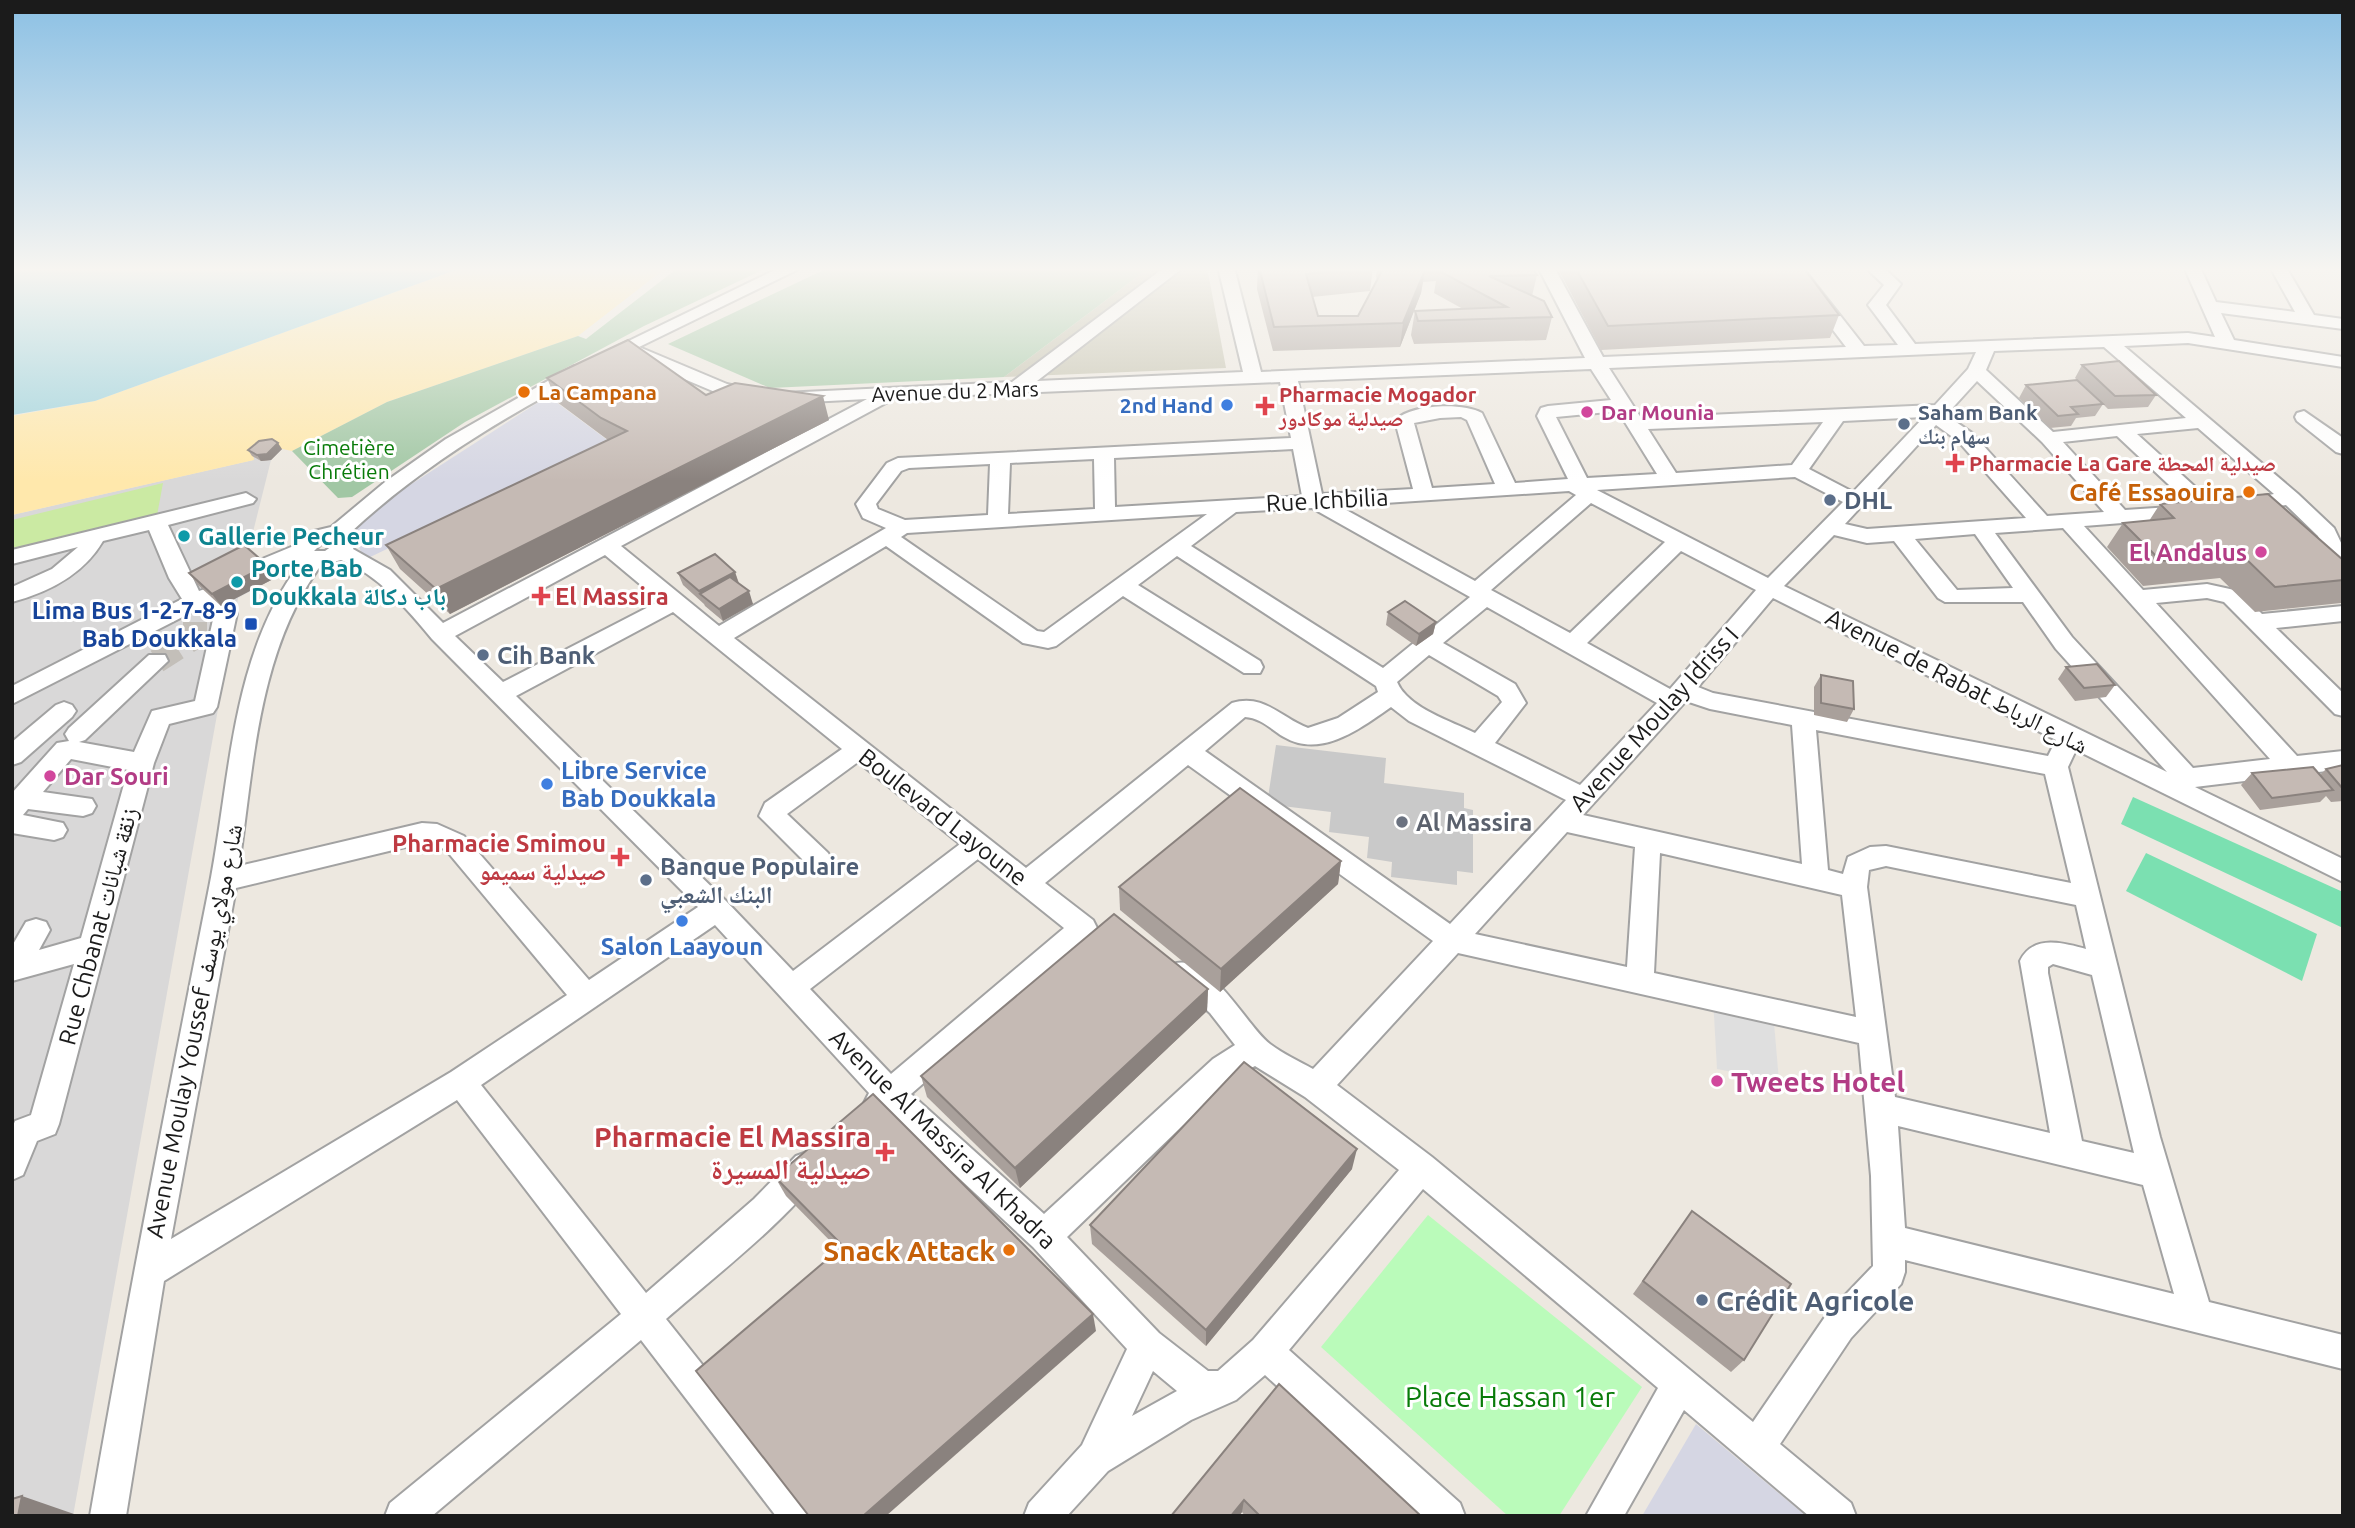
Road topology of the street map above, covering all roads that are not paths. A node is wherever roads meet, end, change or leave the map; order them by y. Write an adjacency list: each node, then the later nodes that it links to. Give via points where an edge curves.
1 (642, 338): 12 (street)
2 (1082, 338): 23 (street)
3 (1244, 338): 22 (street)
4 (1584, 338): 18 (street)
5 (1849, 338): 15 (street)
6 (1902, 338): 14 (street)
7 (2180, 338): 10 (street, Avenue du 2 Mars)
8 (2190, 338): 11 (street, Avenue du 2 Mars)
9 (2224, 338): 11 (street)
10 (2108, 341): 13 (street, Avenue du 2 Mars); 29 (street)
11 (2227, 344): 16 (street, Avenue du 2 Mars)
12 (623, 347): 24 (street, Avenue du 2 Mars, via 748,396); 63 (street, via 535,393 377,495)
13 (1986, 348): 14 (street, Avenue du 2 Mars); 19 (street, Avenue Moulay Idriss I)
14 (1911, 351): 15 (street, Avenue du 2 Mars)
15 (1861, 354): 18 (street, Avenue du 2 Mars)
16 (2322, 358): 17 (street, Avenue du 2 Mars); 20 (street)
17 (2343, 362)
18 (1598, 365): 21 (street, Avenue du 2 Mars); 25 (street)
19 (1976, 371): 26 (street, Avenue Moulay Idriss I); 32 (street)
20 (2343, 375)
21 (1288, 378): 22 (street, Avenue du 2 Mars); 33 (street)
22 (1254, 379): 23 (street, Avenue du 2 Mars)
23 (1015, 389): 24 (street, Avenue du 2 Mars)
24 (892, 394): 61 (street)
25 (1623, 405): 30 (street); 39 (street, via 1548,412 1546,416)
26 (1936, 412): 27 (street); 45 (street, Avenue Moulay Idriss I); 53 (street, via 1965,437)
27 (1837, 416): 30 (street); 37 (street)
28 (2304, 417): 34 (street)
29 (2199, 422): 31 (street); 42 (street)
30 (1636, 424): 38 (street)
31 (2120, 429): 32 (street); 47 (street)
32 (2049, 438): 49 (street)
33 (1300, 443): 35 (street); 44 (street)
34 (2342, 446)
35 (1104, 452): 36 (street); 48 (street)
36 (1000, 457): 50 (street); 56 (street, via 914,461 894,467 866,504 870,513)
37 (1798, 471): 38 (street, Rue Ichbilia); 45 (street)
38 (1671, 480): 39 (street, Rue Ichbilia)
39 (1581, 489): 40 (street, Rue Ichbilia); 60 (street, Avenue de Rabat شارع الرباط); 69 (street)
40 (1508, 490): 41 (street, Rue Ichbilia); 41 (street, via 1475,417 1464,411 1413,415 1405,421)
41 (1424, 494): 44 (street, Rue Ichbilia)
42 (2291, 498): 47 (street); 57 (street)
43 (246, 499): 52 (street)
44 (1313, 500): 46 (street, Rue Ichbilia); 69 (street)
45 (1856, 501): 54 (street, Avenue Moulay Idriss I)
46 (1233, 505): 48 (street, Rue Ichbilia); 62 (street)
47 (2208, 510): 49 (street)
48 (1105, 514): 50 (street, Rue Ichbilia)
49 (2120, 517): 51 (street)
50 (998, 520): 56 (street, Rue Ichbilia)
51 (2068, 521): 53 (street); 73 (street)
52 (156, 523): 59 (street); 72 (street, via 180,578)
53 (2042, 523): 55 (street)
54 (1829, 527): 58 (street, via 1867,536); 68 (street, Avenue Moulay Idriss I)
55 (1981, 528): 58 (street); 71 (street)
56 (895, 532): 67 (street, via 1037,640 1055,636); 78 (street, Rue Ichbilia)
57 (2335, 532): 66 (street)
58 (1900, 534): 71 (street, via 1945,593 1953,597)
59 (96, 537): 64 (street); 70 (street, via 80,559 52,579)
60 (1679, 541): 68 (street, Avenue de Rabat شارع الرباط); 80 (street)
61 (607, 545): 74 (street, Boulevard Layoune); 77 (street)
62 (1178, 547): 67 (street); 83 (street)
63 (324, 549): 65 (street); 77 (street, Avenue Al Massira Al Khadra, via 364,560); 87 (street, Avenue Moulay Youssef شارع مولاي يوسف, via 294,586 277,618)
64 (12, 557)
65 (263, 567)
66 (2343, 576)
67 (1124, 586): 82 (street)
68 (1770, 588): 86 (street, Avenue Moulay Idriss I); 93 (street, Avenue de Rabat شارع الرباط)
69 (1481, 594): 79 (street); 80 (street)
70 (12, 595)
71 (2030, 595): 102 (street, via 2064,643)
72 (203, 598): 85 (street); 88 (street, via 226,613)
73 (2138, 598): 76 (street, via 2222,592); 100 (street)
74 (675, 602): 78 (street, Boulevard Layoune); 84 (street)
75 (2343, 613): 76 (street)
76 (2257, 622): 89 (street)
77 (440, 634): 84 (street, Avenue Al Massira Al Khadra)
78 (718, 638): 95 (street, Boulevard Layoune)
79 (1427, 644): 83 (street); 94 (street, via 1512,696 1514,703)
80 (1572, 644): 86 (street)
81 (157, 661): 92 (street)
82 (1251, 667)
83 (1388, 687): 94 (street, via 1418,715); 96 (street, via 1333,732 1300,736 1264,710 1240,709)
84 (500, 694): 119 (street, Avenue Al Massira Al Khadra)
85 (12, 696)
86 (1677, 696): 91 (street); 104 (street, Avenue Moulay Idriss I)
87 (251, 698): 88 (street); 115 (street, Avenue Moulay Youssef شارع مولاي يوسف)
88 (205, 706): 99 (street, Rue Chbanat زنقة شبانات, via 160,718)
89 (2343, 708)
90 (64, 711): 97 (street)
91 (1803, 719): 101 (street); 114 (street)
92 (77, 734)
93 (2069, 737): 101 (street); 103 (street, Avenue de Rabat شارع الرباط)
94 (1480, 744): 104 (street)
95 (858, 750): 111 (street, Boulevard Layoune); 112 (street, via 774,810 772,816)
96 (1187, 751): 116 (street); 123 (street)
97 (12, 756)
98 (2343, 760): 100 (street)
99 (142, 763): 105 (street, via 65,749); 124 (street, Rue Chbanat زنقة شبانات)
100 (2291, 766): 102 (street)
101 (2056, 767): 118 (street)
102 (2188, 779): 103 (street)
103 (2158, 782): 113 (street, Avenue de Rabat شارع الرباط)
104 (1584, 798): 107 (street, Avenue Moulay Idriss I)
105 (17, 804): 106 (street)
106 (83, 806)
107 (1563, 821): 110 (street); 123 (street, Avenue Moulay Idriss I)
108 (12, 823): 109 (street)
109 (54, 830)
110 (1648, 841): 114 (street); 128 (street)
111 (977, 845): 116 (street, Boulevard Layoune); 129 (street)
112 (819, 860)
113 (2343, 871)
114 (1816, 879): 117 (street)
115 (224, 880): 130 (street, via 437,834 455,843); 145 (street, Avenue Moulay Youssef شارع مولاي يوسف)
116 (1026, 883): 121 (street, Boulevard Layoune)
117 (1854, 887): 118 (street, via 1862,859 1886,856); 131 (street)
118 (2088, 897): 126 (street)
119 (717, 909): 129 (street, Avenue Al Massira Al Khadra); 130 (street)
120 (1111, 923): 121 (street)
121 (1083, 928): 135 (street)
122 (36, 930): 127 (street)
123 (1452, 940): 128 (street); 134 (street, Avenue Moulay Idriss I)
124 (91, 947): 127 (street); 140 (street, Rue Chbanat زنقة شبانات, via 44,1124 26,1131)
125 (1165, 959): 132 (street, via 1220,1004)
126 (2104, 966): 139 (street, via 2051,952 2034,961); 142 (street)
127 (13, 969)
128 (1640, 981): 131 (street)
129 (791, 988): 135 (street, Avenue Al Massira Al Khadra)
130 (586, 997): 133 (street)
131 (1871, 1033): 136 (street)
132 (1258, 1052): 134 (street); 143 (street, via 1236,1058 1223,1068)
133 (461, 1082): 145 (street); 146 (street)
134 (1316, 1087): 141 (street)
135 (890, 1094): 137 (street); 143 (street, Avenue Al Massira Al Khadra)
136 (1882, 1108): 139 (street); 144 (street)
137 (859, 1121)
138 (828, 1149): 146 (street)
139 (2069, 1153): 142 (street)
140 (12, 1165)
141 (1421, 1168): 149 (street); 151 (street)
142 (2155, 1173): 147 (street)
143 (1044, 1236): 148 (street, Avenue Al Massira Al Khadra)
144 (1889, 1240): 147 (street); 153 (street, via 1889,1272 1839,1326)
145 (149, 1271): 155 (street, Avenue Moulay Youssef شارع مولاي يوسف)
146 (644, 1316): 156 (street); 157 (street)
147 (2197, 1317): 150 (street)
148 (1147, 1345): 152 (street, Avenue Al Massira Al Khadra, via 1190,1380 1207,1388); 154 (street)
149 (1265, 1352): 152 (street); 159 (street)
150 (2343, 1352)
151 (1679, 1385): 153 (street); 160 (street)
152 (1224, 1388): 154 (street, via 1179,1408)
153 (1756, 1448): 161 (street)
154 (1095, 1458): 158 (street)
155 (108, 1516)
156 (403, 1516)
157 (799, 1516)
158 (1042, 1516)
159 (1447, 1516)
160 (1604, 1516)
161 (1838, 1516)

